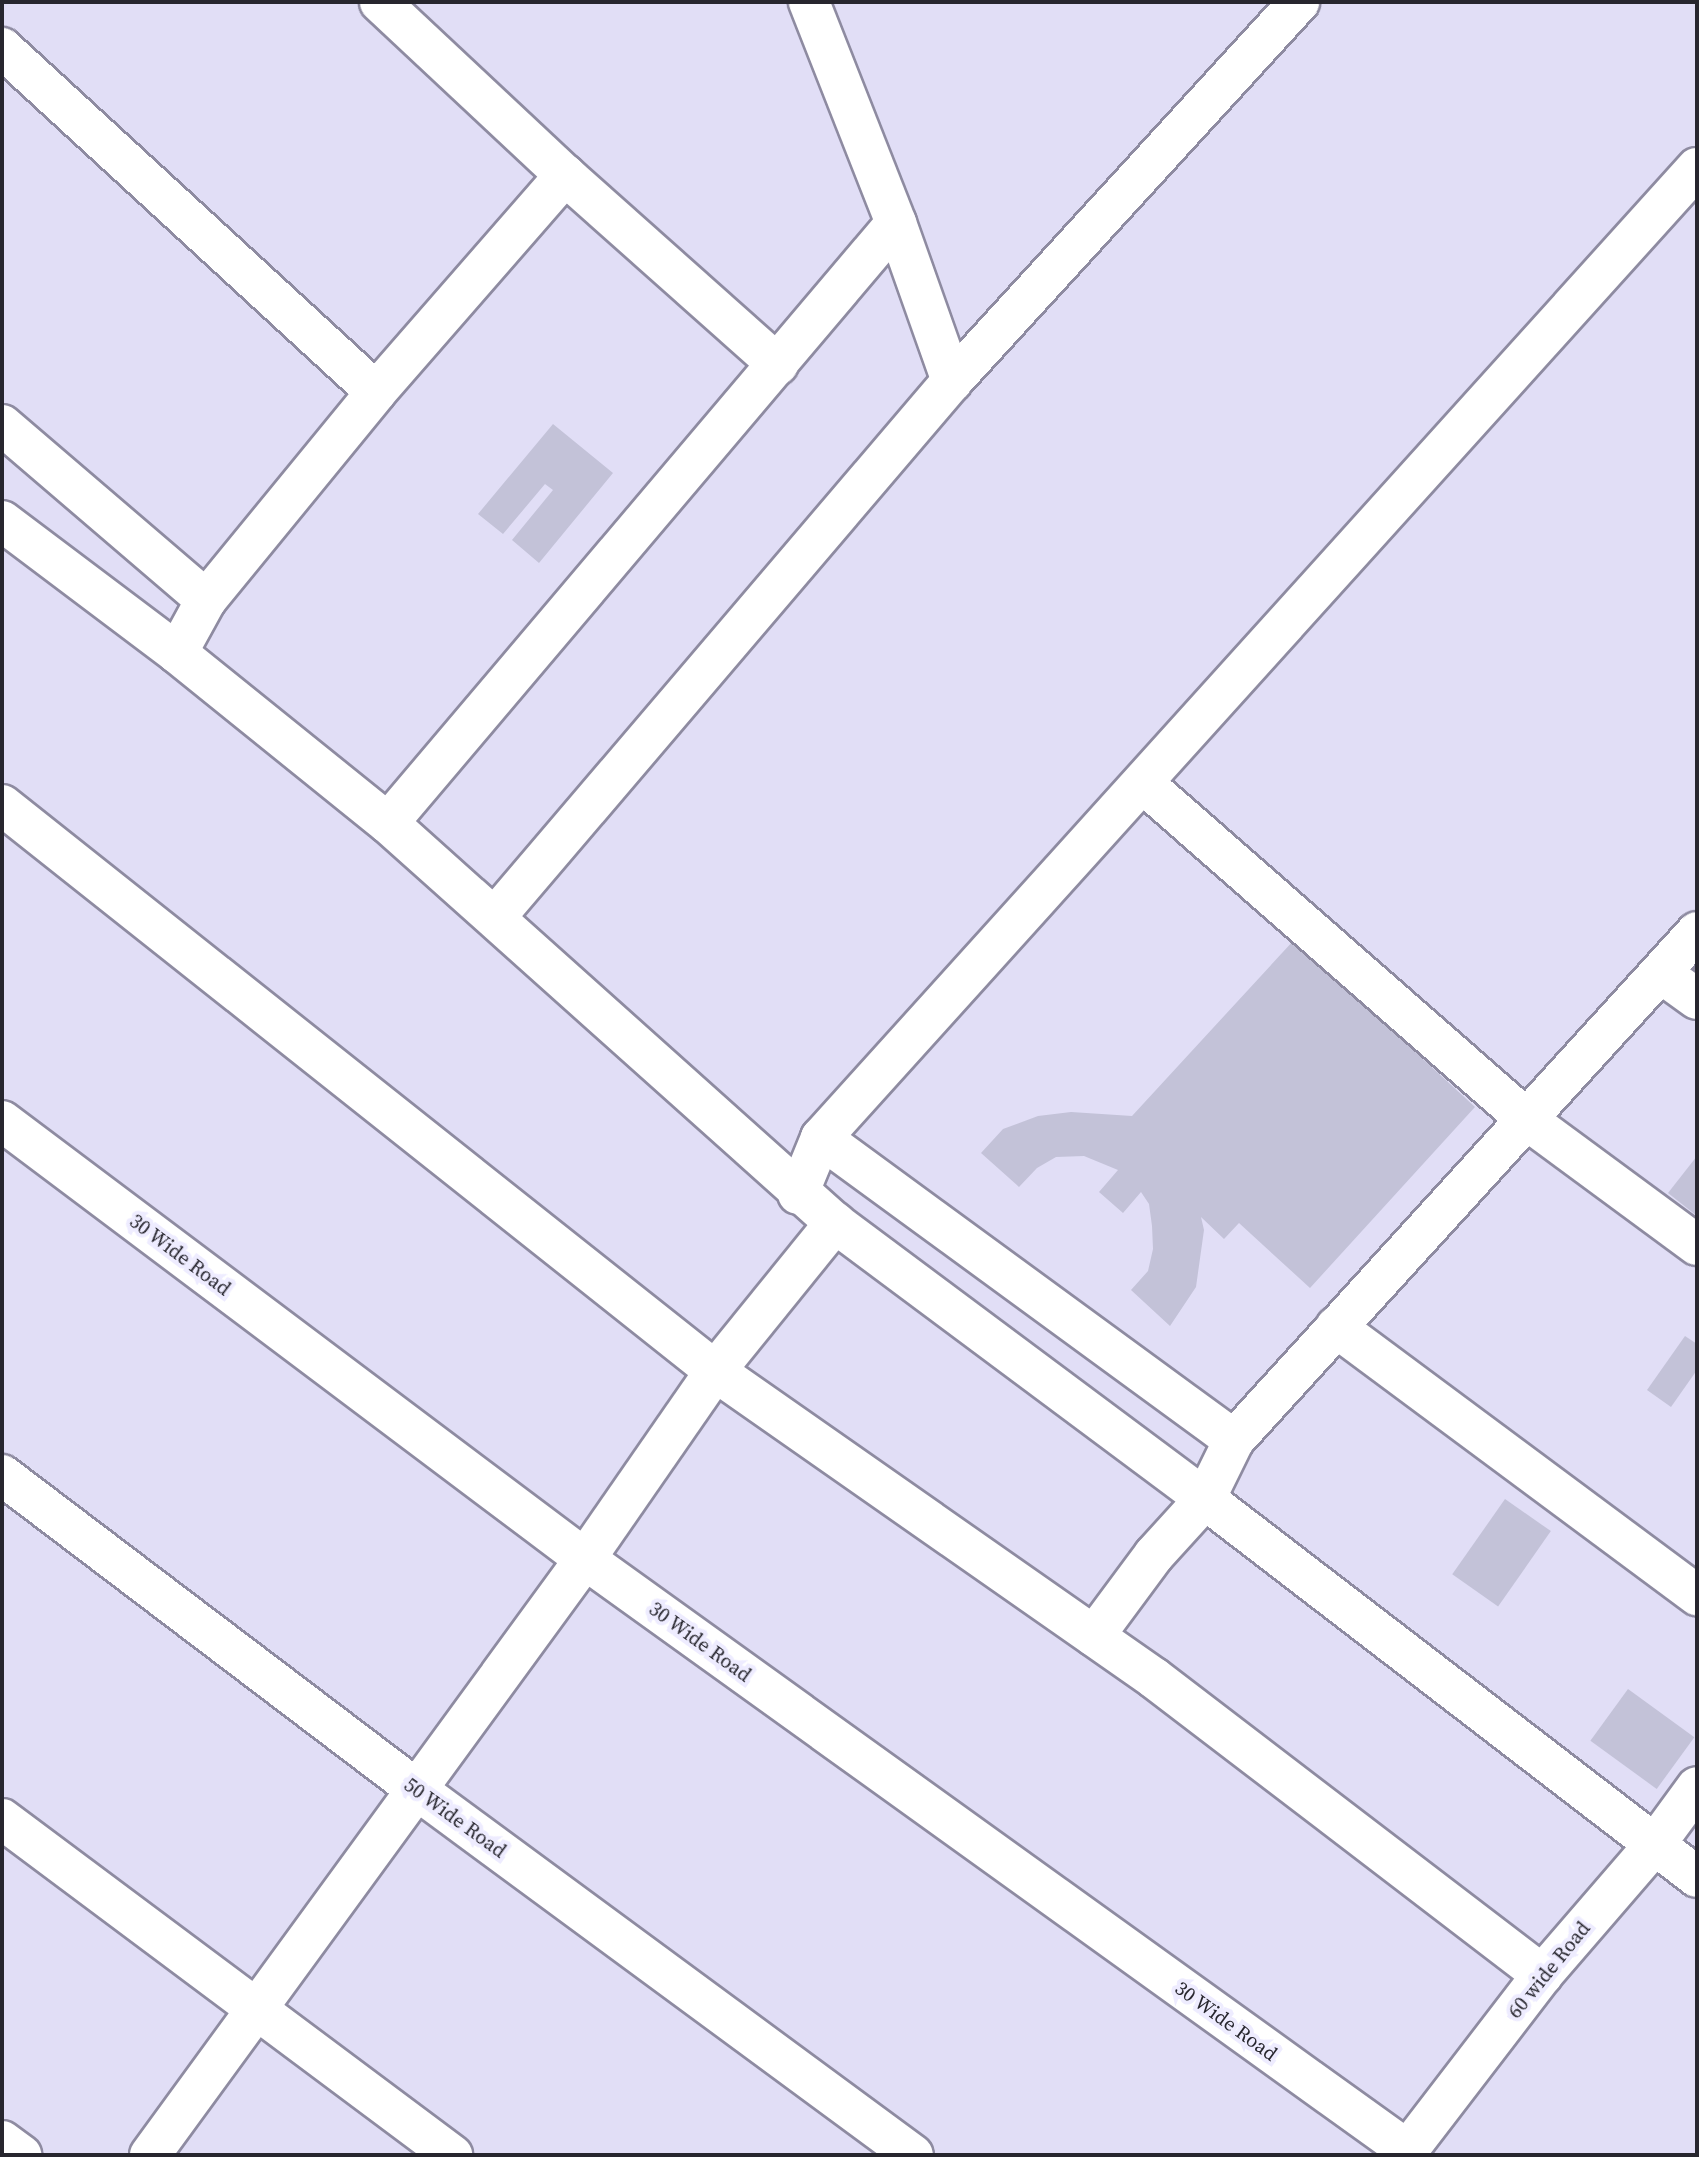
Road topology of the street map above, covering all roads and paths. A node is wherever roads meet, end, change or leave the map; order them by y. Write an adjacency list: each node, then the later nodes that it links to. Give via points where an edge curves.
1 (380, 2): 6 (street)
2 (809, 2): 7 (street)
3 (1282, 8): 9 (street)
4 (2, 48): 10 (street)
5 (1697, 168): 15 (street)
6 (565, 175): 8 (street); 10 (street)
7 (896, 223): 8 (street); 9 (street)
8 (778, 365): 17 (street)
9 (952, 381): 18 (street)
10 (376, 392): 13 (street)
11 (2, 425): 13 (street)
12 (2, 521): 14 (street)
13 (206, 600): 14 (street)
14 (177, 653): 17 (street)
15 (1144, 784): 22 (street); 24 (street)
16 (2, 805): 29 (street)
17 (388, 823): 18 (street)
18 (496, 916): 25 (street)
19 (1697, 932): 20 (street)
20 (1661, 973): 21 (street); 22 (street)
21 (1697, 999)
22 (1526, 1119): 27 (street); 28 (street)
23 (2, 1121): 33 (street, 30 Wide Road)
24 (821, 1138): 25 (street); 30 (street)
25 (798, 1194): 26 (street)
26 (835, 1223): 29 (street); 32 (street)
27 (1697, 1245)
28 (1336, 1327): 30 (street); 34 (street)
29 (715, 1371): 33 (street); 35 (street)
30 (1234, 1440): 32 (street)
31 (2, 1475): 37 (street, 50 Wide Road)
32 (1205, 1499): 35 (street, via 1154,1555); 39 (street)
33 (585, 1559): 37 (street); 44 (street, 30 Wide Road)
34 (1697, 1595)
35 (1094, 1636): 41 (street)
36 (1697, 1787): 39 (street, 60 wide Road)
37 (416, 1789): 42 (street); 48 (street, 50 Wide Road)
38 (2, 1819): 42 (street)
39 (1656, 1843): 40 (street); 41 (street, 60 wide Road)
40 (1697, 1877)
41 (1542, 1975): 44 (street, 60 wide Road)
42 (256, 2009): 46 (street); 47 (street)
43 (2, 2141): 45 (street)
44 (1406, 2153)
45 (21, 2155)
46 (150, 2155)
47 (452, 2155)
48 (913, 2155)

